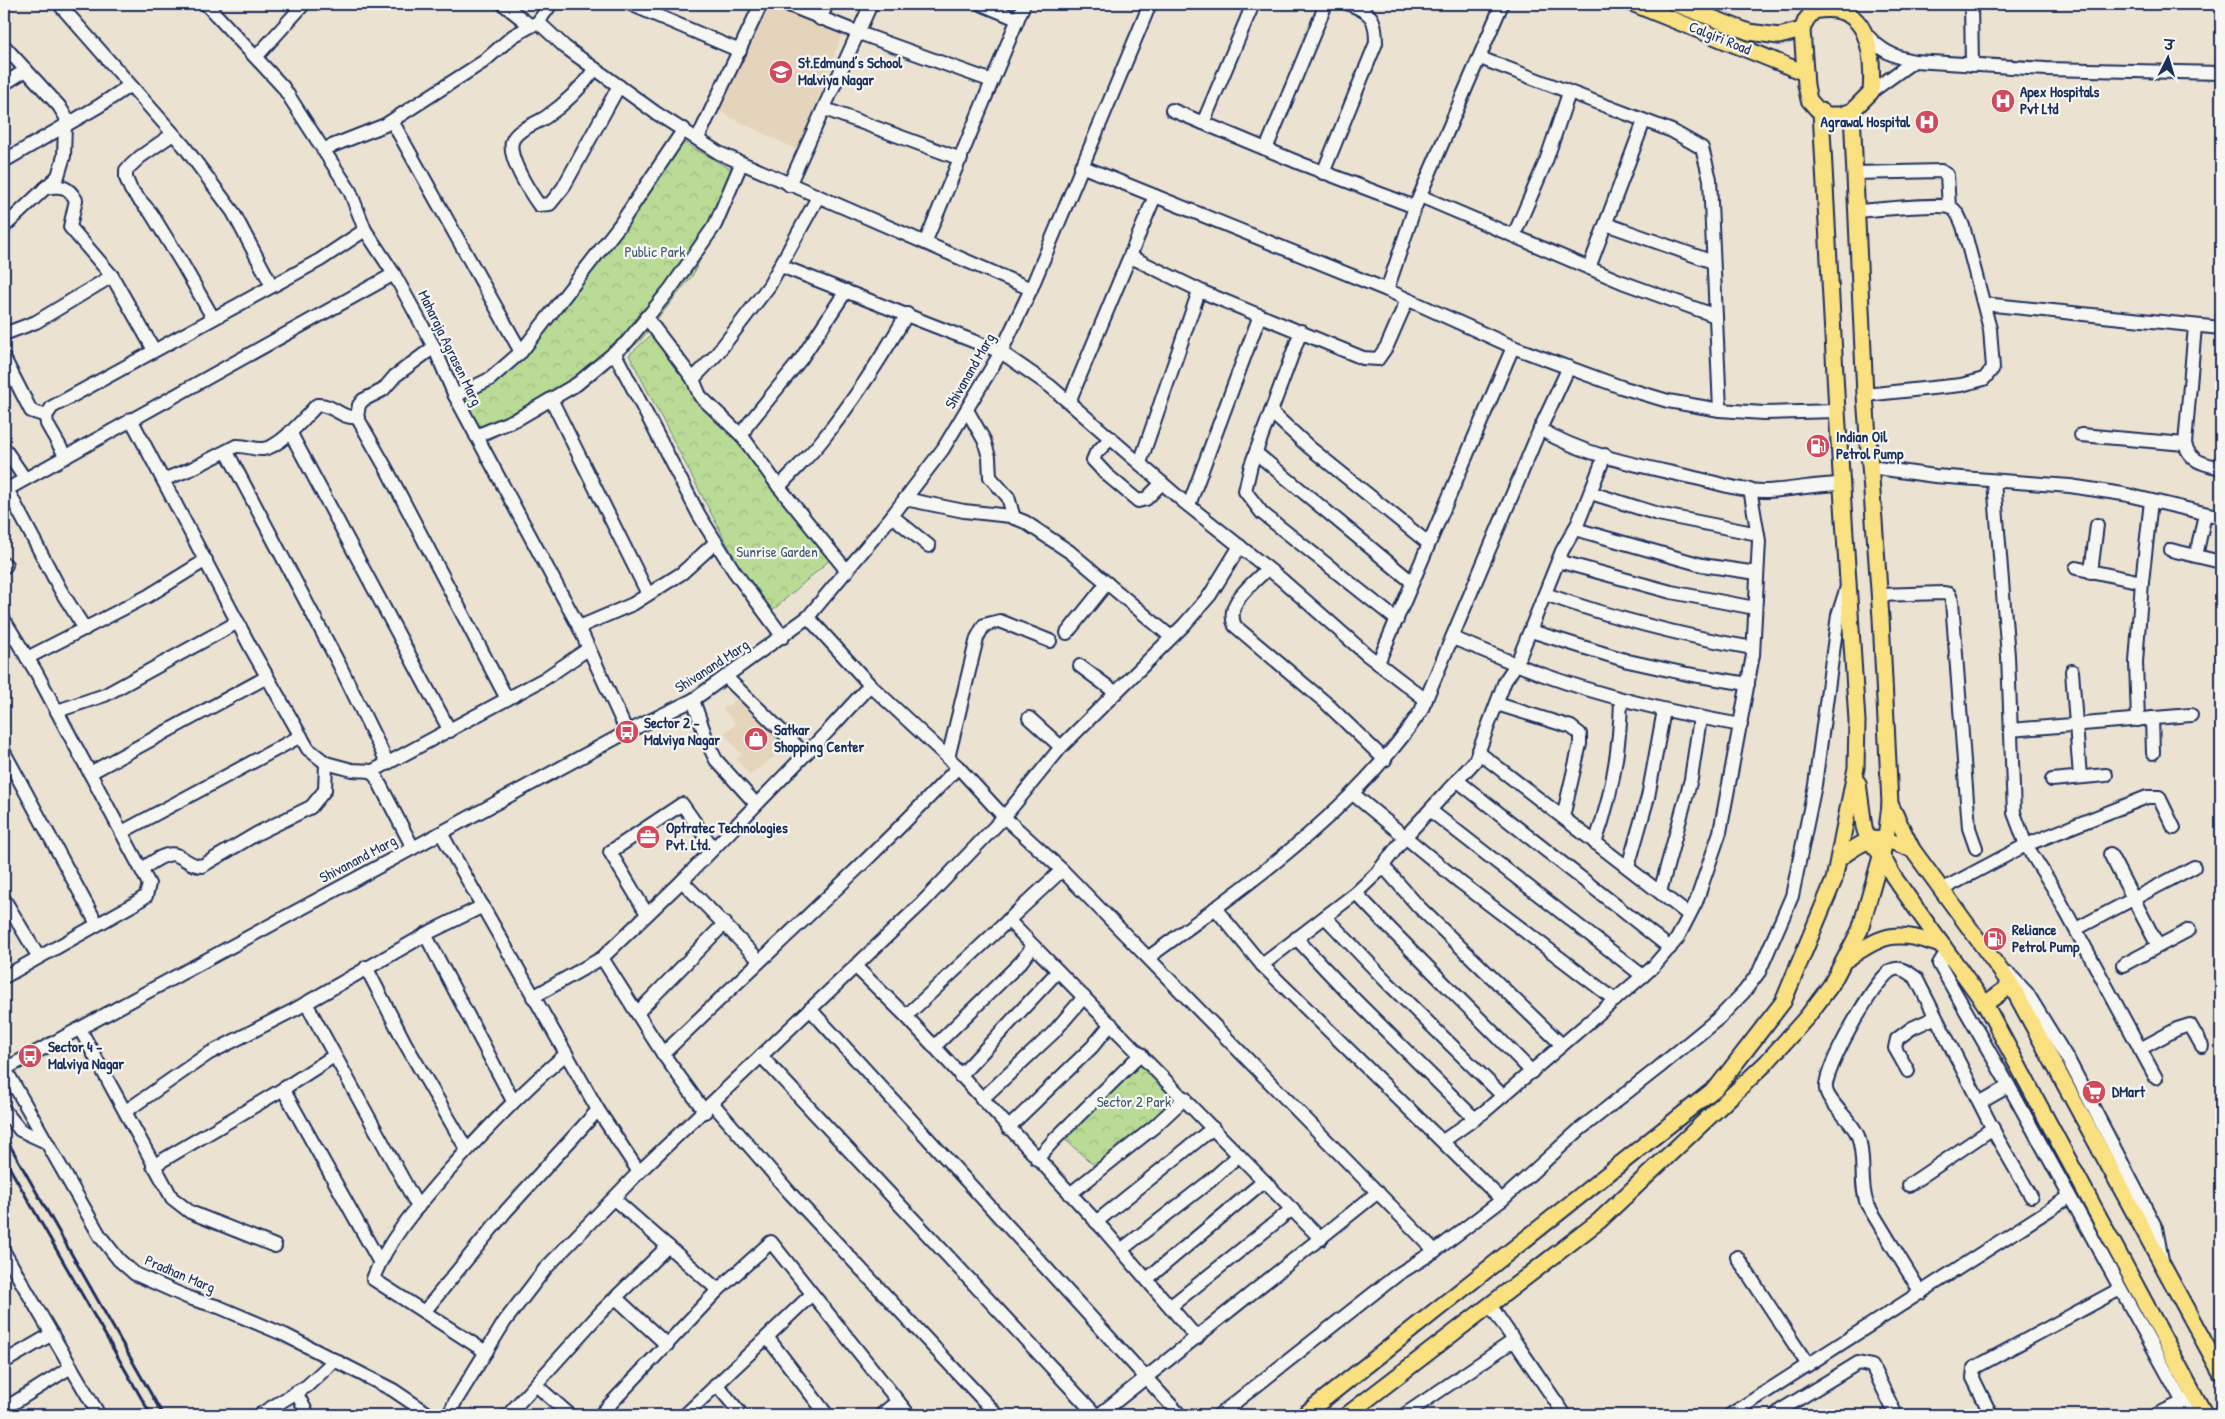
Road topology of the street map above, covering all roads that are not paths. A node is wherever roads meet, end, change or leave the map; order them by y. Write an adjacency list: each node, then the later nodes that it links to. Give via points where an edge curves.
1 (59, 4): 41 (street)
2 (206, 4): 31 (street, Maharaja Agrasen Marg)
3 (504, 4): 25 (street)
4 (551, 4): 25 (street)
5 (630, 4): 30 (street)
6 (761, 4): 30 (street)
7 (786, 4): 23 (street)
8 (827, 4): 23 (street)
9 (871, 4): 27 (street)
10 (980, 4): 24 (street)
11 (1024, 4): 24 (street)
12 (1150, 4): 61 (street, Shivanand Marg)
13 (1253, 4): 51 (street)
14 (1326, 4): 57 (street)
15 (1349, 4): 62 (street, via 1367,12 1376,24 1376,43)
16 (1502, 4): 32 (street)
17 (1634, 4): 38 (main road, Calgiri Road)
18 (1676, 4): 26 (main road, Calgiri Road, via 1749,32 1779,36)
19 (1971, 4): 34 (street)
20 (300, 5): 31 (street)
21 (1816, 7): 22 (main road); 26 (main road)
22 (1851, 10): 28 (main road)
23 (820, 19): 27 (street)
24 (1017, 19): 39 (street)
25 (535, 24): 35 (street); 49 (street)
26 (1802, 30): 38 (main road)
27 (859, 34): 39 (street); 45 (street)
28 (1866, 34): 33 (street, via 1877,47 1895,58); 43 (main road, via 1871,62)
29 (4, 46): 36 (street)
30 (740, 51): 55 (street)
31 (257, 56): 56 (street, Maharaja Agrasen Marg, via 283,87)
32 (1480, 58): 44 (street); 68 (street)
33 (1914, 61): 34 (street); 43 (street)
34 (1972, 65): 37 (street)
35 (595, 69): 42 (street); 42 (street, via 572,96 546,117 518,133 512,142 513,157 538,205 550,204 563,188)
36 (26, 70): 40 (street); 52 (street, via 59,106 67,119)
37 (2221, 70)
38 (1805, 73): 47 (main road, via 1809,100)
39 (992, 81): 58 (street)
40 (4, 84)
41 (129, 86): 52 (street); 54 (street)
42 (619, 86): 53 (street)
43 (1871, 92): 48 (main road)
44 (1569, 93): 50 (street); 74 (street, via 1546,161)
45 (825, 109): 58 (street); 64 (street)
46 (1172, 110): 51 (street)
47 (1821, 111): 48 (main road, via 1840,115); 113 (main road)
48 (1852, 112): 63 (main road)
49 (392, 121): 56 (street); 101 (street)
50 (1644, 121): 71 (street); 77 (street, via 1702,148 1710,179)
51 (1202, 123): 57 (street)
52 (64, 125): 59 (street); 65 (street, via 64,156 58,176)
53 (684, 129): 55 (street); 101 (street, via 619,226)
54 (173, 134): 82 (street, via 234,212); 93 (street, via 126,170 126,178)
55 (698, 138): 60 (street)
56 (324, 149): 73 (street, Maharaja Agrasen Marg, via 350,191)
57 (1266, 149): 62 (street)
58 (961, 159): 75 (street)
59 (4, 161)
60 (741, 164): 64 (street); 92 (street, via 715,225)
61 (1081, 166): 66 (street); 83 (street, Shivanand Marg)
62 (1323, 172): 68 (street)
63 (1855, 173): 69 (street, via 1941,171 1947,175); 70 (main road)
64 (789, 185): 67 (street)
65 (45, 188): 72 (street); 81 (street, via 60,185 71,190 76,200 70,226)
66 (1156, 196): 76 (street); 84 (street)
67 (818, 197): 75 (street); 78 (street)
68 (1418, 201): 74 (street); 84 (street)
69 (1949, 207): 70 (street); 88 (street, via 1963,226)
70 (1856, 211): 107 (main road)
71 (1606, 224): 77 (street); 79 (street)
72 (4, 228)
73 (365, 230): 80 (street, Maharaja Agrasen Marg); 82 (street)
74 (1514, 235): 79 (street)
75 (925, 243): 83 (street)
76 (1131, 257): 86 (street); 110 (street)
77 (1713, 262): 91 (street)
78 (781, 266): 85 (street); 106 (street, via 770,286)
79 (1589, 268): 91 (street)
80 (394, 274): 98 (street, Maharaja Agrasen Marg); 117 (street)
81 (112, 276): 97 (street, via 36,322); 100 (street)
82 (272, 286): 93 (street)
83 (1030, 289): 103 (street, Shivanand Marg)
84 (1387, 290): 87 (street)
85 (846, 291): 89 (street); 122 (street, via 801,359)
86 (1199, 291): 90 (street); 130 (street)
87 (1407, 300): 96 (street, via 1378,359 1363,358); 99 (street)
88 (1984, 304): 94 (street); 107 (street, via 1994,368 1984,379 1961,385)
89 (907, 314): 103 (street); 138 (street, via 849,405)
90 (1260, 315): 96 (street); 144 (street)
91 (1716, 316): 112 (street)
92 (646, 317): 102 (street); 106 (street)
93 (213, 318): 100 (street)
94 (2195, 326): 95 (street); 124 (street)
95 (2221, 328)
96 (1301, 331): 114 (street)
97 (4, 334)
98 (434, 347): 108 (street, Maharaja Agrasen Marg); 116 (street, via 395,376 383,390 364,400)
99 (1513, 348): 105 (street); 153 (street)
100 (154, 350): 115 (street, via 52,407)
101 (521, 352): 108 (street, via 490,379)
102 (614, 352): 109 (street, via 577,384); 152 (street)
103 (1001, 352): 110 (street); 111 (street, Shivanand Marg)
104 (4, 358): 115 (street, via 31,411)
105 (1569, 367): 112 (street, via 1668,401); 118 (street)
106 (693, 379): 122 (street, via 700,396)
107 (1865, 395): 131 (main road)
108 (454, 396): 121 (street, Maharaja Agrasen Marg)
109 (551, 399): 121 (street, via 519,418); 170 (street)
110 (1069, 402): 123 (street)
111 (967, 410): 142 (street, Shivanand Marg, via 943,449); 148 (street, via 986,445 990,477 1008,497)
112 (1720, 410): 113 (street, via 1763,413)
113 (1837, 411): 137 (main road)
114 (1271, 412): 127 (street); 153 (street, via 1309,447)
115 (46, 416): 129 (street, via 47,424)
116 (357, 418): 119 (street, via 342,415 328,404 317,405); 200 (street)
117 (132, 419): 129 (street); 134 (street)
118 (1540, 429): 128 (street, via 1563,443); 184 (street)
119 (290, 432): 126 (street, via 283,441 263,449 244,445); 214 (street)
120 (2081, 435): 124 (street)
121 (476, 436): 178 (street, Maharaja Agrasen Marg)
122 (742, 436): 138 (street)
123 (1111, 438): 130 (street); 136 (street, via 1093,460 1131,496 1138,501 1146,499)
124 (2185, 444): 132 (street, via 2188,455 2200,463)
125 (4, 448): 133 (street)
126 (227, 452): 134 (street); 223 (street)
127 (1256, 453): 167 (street); 176 (street, via 1244,491 1250,499)
128 (1605, 456): 139 (street); 141 (street)
129 (66, 457): 133 (street)
130 (1140, 463): 136 (street)
131 (1870, 466): 135 (street); 172 (main road)
132 (2221, 468)
133 (25, 479): 140 (street)
134 (164, 479): 158 (street)
135 (1994, 481): 143 (street, via 2070,486); 213 (street, via 2008,656)
136 (1162, 483): 144 (street)
137 (1842, 484): 139 (street, via 1765,491); 166 (main road)
138 (778, 487): 163 (street)
139 (1750, 489): 151 (street)
140 (6, 490): 179 (street, via 61,591)
141 (1591, 493): 150 (street); 151 (street, via 1658,514)
142 (905, 499): 146 (street, Shivanand Marg); 148 (street)
143 (2151, 501): 145 (street); 168 (street)
144 (1189, 505): 155 (street)
145 (2205, 514): 147 (street); 157 (street)
146 (892, 516): 154 (street); 163 (street, Shivanand Marg)
147 (2221, 517)
148 (1014, 518): 169 (street, via 1070,552)
149 (2096, 524): 164 (street)
150 (1574, 529): 159 (street); 165 (street, via 1702,565)
151 (1758, 534): 165 (street)
152 (716, 542): 170 (street, via 682,574); 182 (street)
153 (1428, 543): 167 (street)
154 (929, 546)
155 (1240, 546): 162 (street); 183 (street, via 1210,596)
156 (2171, 550): 157 (street)
157 (2196, 556): 160 (street)
158 (206, 560): 177 (street); 179 (street)
159 (1558, 561): 171 (street); 173 (street, via 1648,587)
160 (2221, 562)
161 (2076, 568): 164 (street)
162 (1267, 569): 190 (street); 222 (street, via 1231,609 1235,626 1325,702)
163 (847, 571): 174 (street, Shivanand Marg)
164 (2091, 572): 168 (street)
165 (1757, 573): 173 (street)
166 (1850, 580): 226 (main road, via 1857,720); 348 (street, via 1838,616 1815,785 1796,878 1782,923 1759,972 1720,1017 1579,1130)
167 (1412, 582): 176 (street)
168 (2142, 582): 210 (street, via 2136,662)
169 (1107, 583): 181 (street); 183 (street)
170 (648, 594): 178 (street, via 633,604)
171 (1545, 594): 180 (street); 187 (street, via 1604,615)
172 (1879, 595): 235 (main road); 249 (street, via 1943,593 1949,594 1952,601 1969,828)
173 (1755, 608): 187 (street)
174 (808, 617): 182 (street, Shivanand Marg); 197 (street)
175 (4, 620): 185 (street)
176 (1397, 620): 190 (street)
177 (238, 622): 194 (street); 205 (street, via 105,694)
178 (579, 627): 188 (street, Maharaja Agrasen Marg)
179 (86, 629): 189 (street)
180 (1531, 630): 191 (street); 196 (street, via 1628,661)
181 (1067, 633)
182 (783, 637): 195 (street, Shivanand Marg)
183 (1172, 637): 198 (street)
184 (1452, 638): 191 (street); 202 (street)
185 (9, 639): 189 (street)
186 (1050, 641): 224 (street, via 1000,621 984,625 977,638)
187 (1753, 648): 196 (street)
188 (588, 649): 200 (street); 215 (street, Maharaja Agrasen Marg)
189 (27, 658): 205 (street)
190 (1378, 663): 202 (street)
191 (1517, 663): 199 (street, via 1543,675); 203 (street, via 1505,681)
192 (1080, 666): 198 (street)
193 (2072, 671): 212 (street)
194 (267, 677): 216 (street); 228 (street)
195 (726, 677): 201 (street, Shivanand Marg); 221 (street)
196 (1748, 684): 211 (street)
197 (870, 685): 221 (street); 224 (street)
198 (1115, 692): 217 (street)
199 (1621, 699): 204 (street); 244 (street, via 1618,759)
200 (507, 700): 214 (street)
201 (693, 700): 215 (street, Shivanand Marg); 234 (street, via 716,760)
202 (1426, 700): 222 (street)
203 (1497, 704): 218 (street); 238 (street, via 1571,727 1580,734)
204 (1664, 710): 208 (street); 255 (street, via 1648,797)
205 (57, 712): 228 (street)
206 (2191, 715): 209 (street)
207 (1029, 718): 217 (street)
208 (1700, 718): 211 (street); 260 (street, via 1691,779)
209 (2152, 718): 210 (street); 220 (street)
210 (2138, 720): 212 (street)
211 (1741, 725): 267 (street, via 1720,832)
212 (2078, 725): 213 (street); 230 (street)
213 (2010, 730): 245 (street, via 2014,813)
214 (450, 731): 223 (street)
215 (627, 732): 241 (street, Shivanand Marg)
216 (301, 736): 225 (street, via 308,748); 240 (street)
217 (1061, 747): 237 (street)
218 (1478, 752): 232 (street, via 1475,762); 238 (street)
219 (4, 753): 271 (street)
220 (2153, 753)
221 (806, 754): 234 (street)
222 (1385, 760): 233 (street)
223 (387, 762): 227 (street)
224 (953, 762): 237 (street); 283 (street, via 874,854)
225 (326, 763): 227 (street, via 352,770); 256 (street, via 325,790 311,807 202,866 169,854)
226 (1856, 768): 243 (main road); 252 (main road)
227 (373, 771): 247 (street)
228 (90, 773): 240 (street)
229 (2106, 775): 230 (street)
230 (2080, 777): 231 (street)
231 (2052, 780)
232 (1458, 781): 236 (street); 278 (street)
233 (1353, 794): 242 (street); 265 (street)
234 (756, 804): 248 (street)
235 (1890, 804): 246 (main road); 250 (main road)
236 (1431, 811): 242 (street); 291 (street)
237 (1004, 817): 257 (street); 287 (street, via 922,903)
238 (1563, 817): 244 (street)
239 (2174, 828): 245 (street, via 2159,798 2153,796)
240 (122, 832): 256 (street)
241 (441, 833): 247 (street, Shivanand Marg); 264 (street)
242 (1405, 837): 253 (street); 296 (street)
243 (1868, 839): 246 (main road); 252 (main road)
244 (1595, 843): 255 (street)
245 (2026, 845): 259 (street); 272 (street)
246 (1883, 846): 250 (main road); 279 (main road, via 1894,876); 284 (main road, via 1869,904)
247 (413, 848): 304 (street, Shivanand Marg)
248 (713, 848): 258 (street); 266 (street, via 682,804 610,852)
249 (1976, 848)
250 (1912, 849): 259 (main road)
251 (2110, 854): 263 (street)
252 (1841, 857): 405 (main road, via 1821,916 1783,1002 1717,1087)
253 (1382, 866): 261 (street); 305 (street, via 1418,906)
254 (2194, 866): 263 (street)
255 (1628, 867): 260 (street)
256 (142, 869): 271 (street, via 149,884 146,896)
257 (1062, 870): 269 (street); 281 (street)
258 (682, 881): 266 (street); 270 (street)
259 (1942, 889): 289 (main road)
260 (1660, 892): 267 (street)
261 (1356, 893): 268 (street); 315 (street, via 1426,968)
262 (4, 899): 280 (street)
263 (2134, 900): 272 (street); 277 (street)
264 (483, 906): 274 (street); 294 (street)
265 (1215, 908): 281 (street); 285 (street)
266 (647, 914): 282 (street)
267 (1689, 915): 278 (street)
268 (1324, 917): 275 (street); 321 (street)
269 (1008, 920): 276 (street); 301 (street)
270 (725, 923): 283 (street); 300 (street)
271 (98, 924): 280 (street)
272 (2076, 929): 308 (street)
273 (2189, 930): 277 (street)
274 (425, 934): 288 (street); 324 (street)
275 (1296, 938): 285 (street); 330 (street)
276 (1033, 946): 290 (street); 307 (street, via 1021,962)
277 (2158, 946): 286 (street)
278 (1670, 948): 291 (street)
279 (1945, 948): 284 (main road, via 1911,936 1893,935 1876,940); 298 (main road); 319 (street, via 1939,964)
280 (38, 956): 292 (street)
281 (1148, 957): 343 (street)
282 (602, 958): 294 (street); 300 (street)
283 (759, 960): 310 (street)
284 (1846, 960): 367 (main road, via 1807,1017 1766,1063 1599,1221)
285 (1262, 965): 335 (street)
286 (2123, 965)
287 (855, 966): 299 (street); 301 (street)
288 (366, 968): 297 (street); 336 (street)
289 (2001, 968): 293 (main road); 360 (street, via 2027,994 2070,1063 2156,1228)
290 (1058, 971): 295 (street); 317 (street)
291 (1643, 976): 296 (street)
292 (4, 977)
293 (2011, 985): 298 (main road); 360 (main road)
294 (533, 997): 309 (street)
295 (1084, 998): 303 (street); 323 (street, via 1053,1033)
296 (1615, 1000): 305 (street)
297 (306, 1003): 312 (street); 329 (street, via 208,1054)
298 (1985, 1004): 385 (main road)
299 (810, 1009): 313 (street); 381 (street)
300 (637, 1013): 310 (street)
301 (906, 1016): 307 (street)
302 (1934, 1018): 316 (street, via 1897,1039 1895,1048); 325 (street); 364 (street, via 1916,978 1898,969 1890,971 1856,1018 1832,1067 1826,1088 1858,1137 1867,1204)
303 (1111, 1024): 311 (street); 331 (street, via 1092,1048)
304 (80, 1029): 314 (street, Shivanand Marg); 329 (street)
305 (1562, 1045): 315 (street)
306 (2202, 1046): 308 (street, via 2190,1025)
307 (934, 1047): 317 (street)
308 (2140, 1049): 318 (street)
309 (566, 1054): 324 (street); 328 (street)
310 (663, 1054): 326 (street)
311 (1141, 1054): 322 (street); 338 (street)
312 (334, 1056): 320 (street); 349 (street)
313 (761, 1056): 326 (street); 402 (street)
314 (4, 1068): 334 (street, Pradhan Marg)
315 (1532, 1072): 321 (street)
316 (1908, 1072)
317 (960, 1076): 323 (street)
318 (2156, 1078)
319 (2010, 1086): 325 (street); 346 (street)
320 (283, 1089): 339 (street); 359 (street)
321 (1503, 1096): 330 (street)
322 (1185, 1098): 332 (street); 344 (street)
323 (982, 1099): 331 (street)
324 (513, 1101): 336 (street)
325 (1981, 1102): 333 (street)
326 (709, 1108): 340 (street); 401 (street)
327 (4, 1110): 334 (street, via 20,1130)
328 (598, 1110): 340 (street); 369 (street, via 506,1211)
329 (126, 1111): 339 (street)
330 (1475, 1119): 335 (street)
331 (1008, 1128): 338 (street)
332 (1213, 1128): 337 (street); 351 (street)
333 (1993, 1128): 342 (street); 345 (street)
334 (46, 1142): 376 (street, Pradhan Marg, via 100,1236 135,1274 285,1334)
335 (1443, 1142): 348 (street)
336 (467, 1150): 349 (street)
337 (1239, 1155): 341 (street); 355 (street)
338 (1038, 1159): 344 (street)
339 (153, 1166): 353 (street, via 172,1198 190,1212)
340 (639, 1172): 347 (street)
341 (1264, 1181): 350 (street); 361 (street)
342 (1909, 1185)
343 (1378, 1192): 352 (street); 356 (street)
344 (1070, 1194): 351 (street)
345 (2031, 1196)
346 (2069, 1197): 362 (street); 364 (street)
347 (614, 1199): 354 (street); 375 (street, via 545,1269)
348 (1502, 1200): 356 (street)
349 (418, 1207): 359 (street)
350 (1292, 1209): 352 (street); 368 (street)
351 (1096, 1222): 355 (street)
352 (1321, 1239): 372 (street)
353 (275, 1246)
354 (668, 1246): 363 (street); 366 (street)
355 (1121, 1250): 361 (street)
356 (1435, 1251): 404 (street, via 1397,1275)
357 (4, 1254): 370 (street)
358 (1737, 1257): 378 (street)
359 (379, 1261): 369 (street, via 373,1280)
360 (2162, 1263): 380 (main road)
361 (1147, 1279): 368 (street)
362 (2120, 1289): 385 (street); 412 (street, via 1974,1368 1973,1378)
363 (718, 1290): 365 (street, via 771,1242); 374 (street)
364 (1921, 1293): 378 (street)
365 (812, 1294): 371 (street); 386 (street)
366 (616, 1298): 374 (street); 383 (street)
367 (1490, 1305): 373 (street); 406 (main road)
368 (1171, 1306): 372 (street)
369 (424, 1312): 375 (street)
370 (52, 1334): 377 (street); 379 (street)
371 (768, 1337): 382 (street); 398 (street)
372 (1197, 1338): 381 (street)
373 (1513, 1341): 407 (street); 408 (street)
374 (668, 1345): 395 (street)
375 (486, 1352): 392 (street)
376 (335, 1360): 384 (street); 391 (street, Pradhan Marg, via 393,1390)
377 (4, 1362)
378 (1808, 1365): 409 (street)
379 (71, 1367): 387 (street); 388 (street)
380 (2221, 1373)
381 (1147, 1378): 402 (street); 403 (street)
382 (716, 1384): 396 (street); 397 (street)
383 (536, 1386): 393 (street); 394 (street)
384 (296, 1392): 389 (street); 390 (street)
385 (2189, 1399): 413 (street); 414 (street); 415 (main road)
386 (898, 1401): 399 (street); 400 (street)
387 (4, 1408)
388 (99, 1415)
389 (259, 1415)
390 (308, 1415)
391 (430, 1415)
392 (449, 1415)
393 (508, 1415)
394 (570, 1415)
395 (600, 1415)
396 (685, 1415)
397 (742, 1415)
398 (828, 1415)
399 (881, 1415)
400 (909, 1415)
401 (997, 1415)
402 (1097, 1415)
403 (1180, 1415)
404 (1220, 1415)
405 (1304, 1415)
406 (1347, 1415)
407 (1404, 1415)
408 (1565, 1415)
409 (1730, 1415)
410 (1776, 1415): 411 (street, via 1858,1362 1872,1366)
411 (1896, 1415)
412 (1991, 1415)
413 (2156, 1415)
414 (2190, 1415)
415 (2205, 1415)

